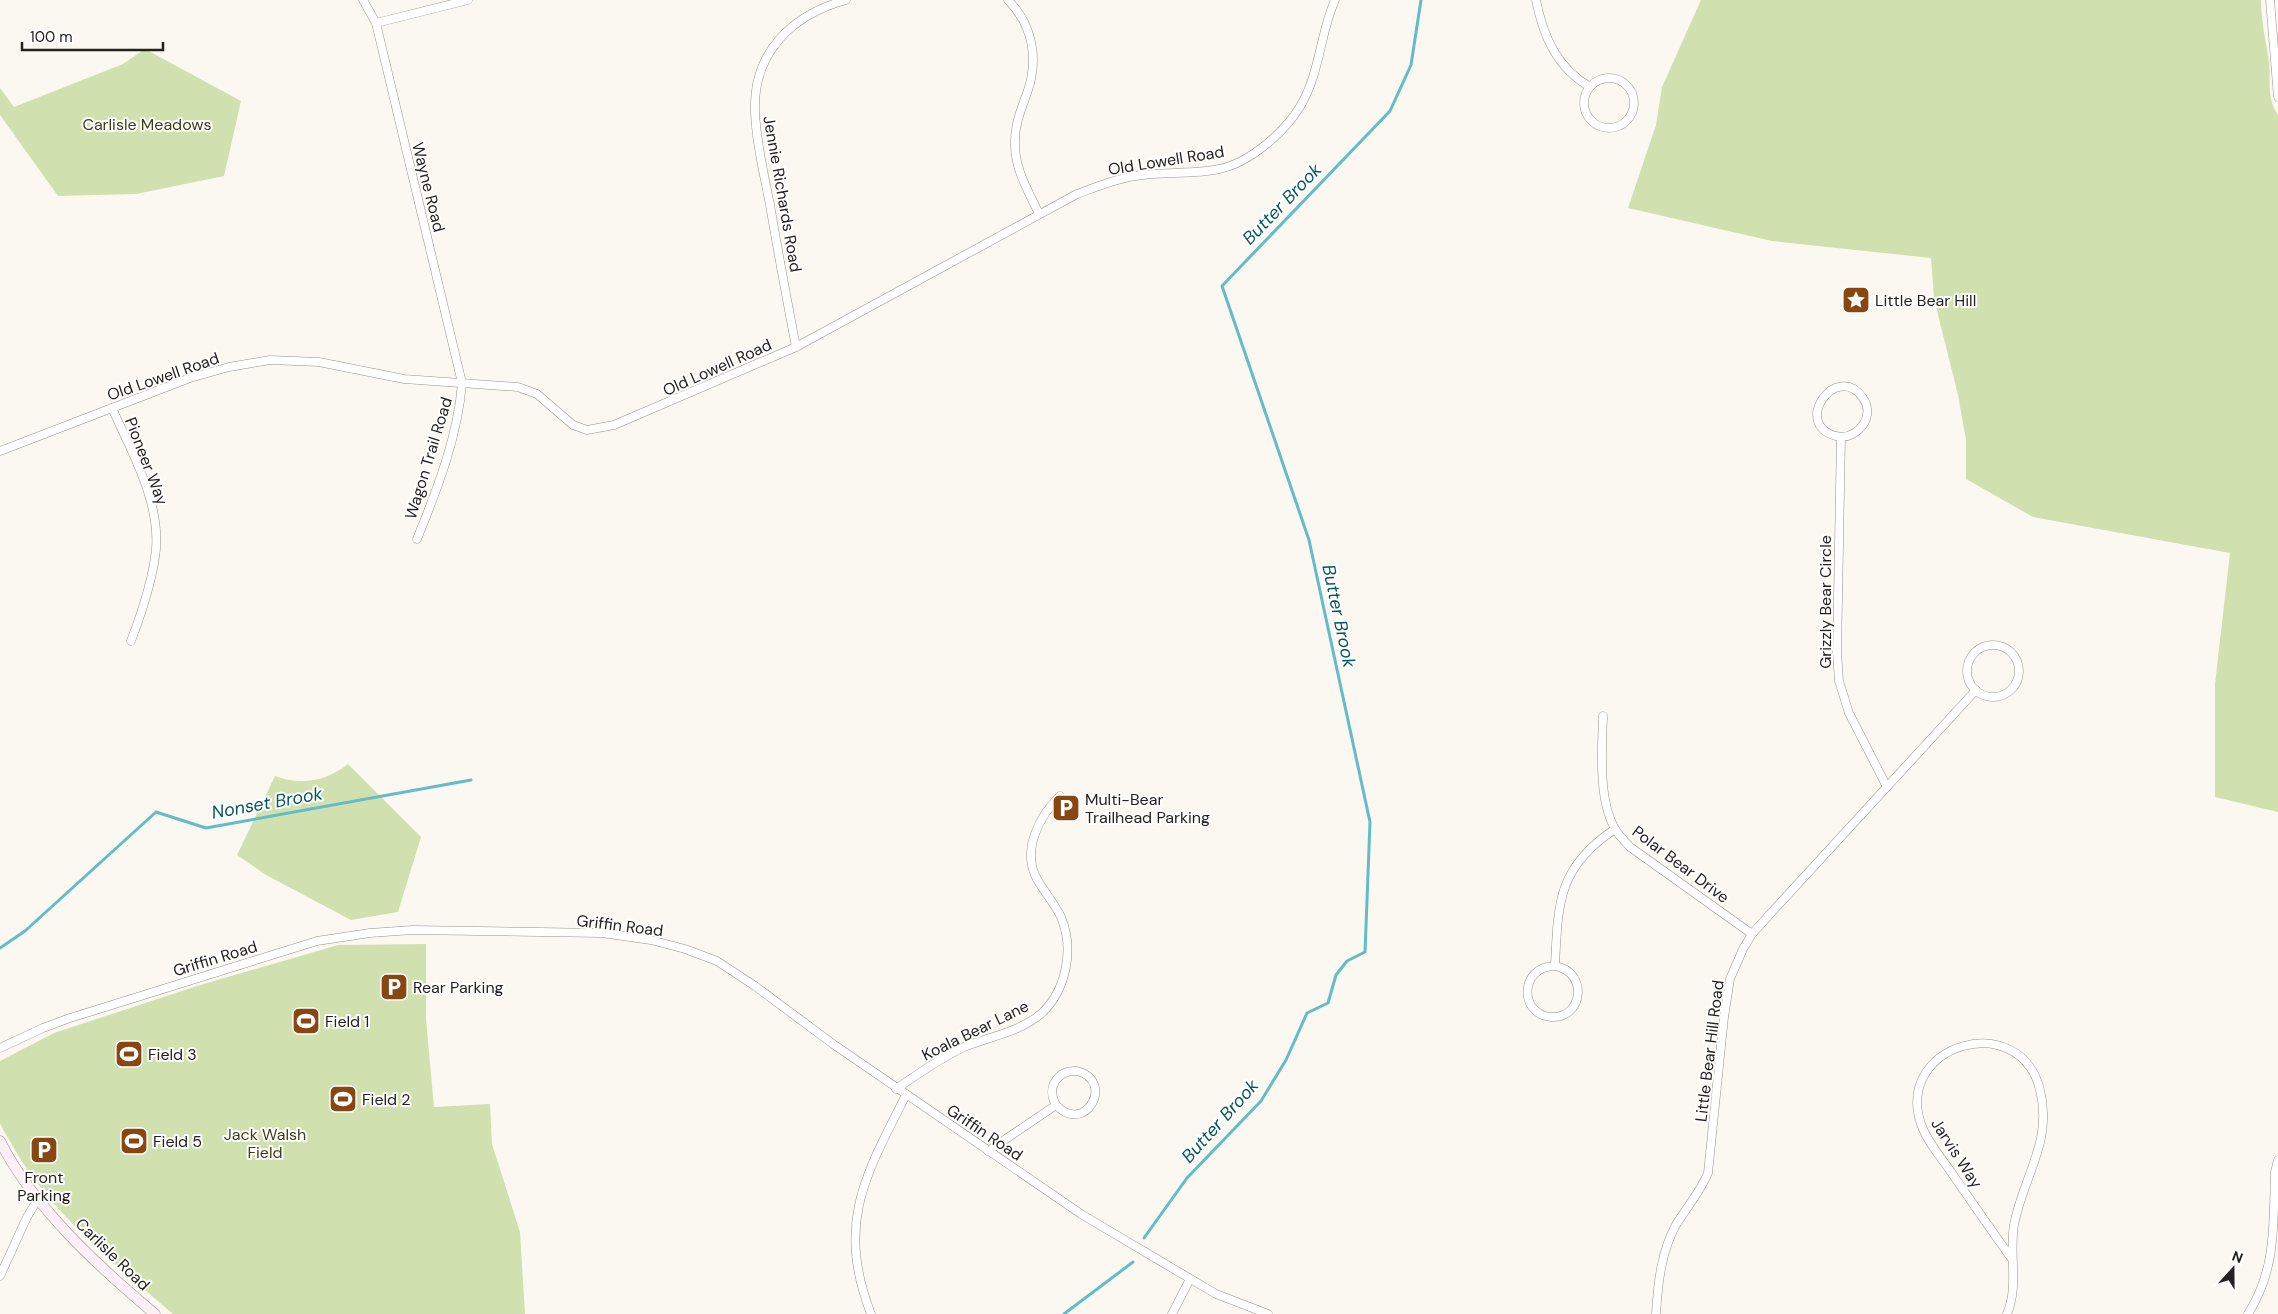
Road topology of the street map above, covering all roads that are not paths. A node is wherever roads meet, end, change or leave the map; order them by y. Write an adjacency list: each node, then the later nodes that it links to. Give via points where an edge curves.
1 (364, 0): 8 (street, Wayne Road)
2 (468, 0): 8 (street)
3 (846, 0): 12 (street, Jennie Richards Road, via 809,13 786,31 765,61 755,96 758,142)
4 (1008, 0): 11 (street, via 1026,24 1033,51 1032,78 1018,116 1014,147 1018,167)
5 (1335, 0): 11 (street, Old Lowell Road, via 1304,99 1280,131 1260,149 1242,161 1220,169 1144,175 1107,182)
6 (1536, 0): 9 (street, via 1544,32 1558,59 1576,79)
7 (2270, 0): 10 (street)
8 (376, 23): 13 (street, Wayne Road)
9 (1590, 87): 9 (street, via 1596,81 1611,78 1626,84 1634,97 1628,121 1612,128 1596,125 1585,111 1585,94)
10 (2278, 97)
11 (1039, 214): 12 (street, Old Lowell Road)
12 (796, 347): 13 (street, Old Lowell Road, via 652,410 597,430 573,425 536,394 518,387)
13 (462, 383): 14 (street, Old Lowell Road, via 404,379 320,362 270,360 199,376); 17 (street, Wagon Trail Road, via 459,414)
14 (112, 408): 16 (street, Old Lowell Road); 18 (street, Pioneer Way, via 149,496 155,529 156,548 151,575)
15 (1841, 437): 15 (street, via 1860,430 1867,416 1862,397 1854,390 1844,388 1829,391 1818,408 1818,419 1823,428); 21 (street, Grizzly Bear Circle, via 1836,652 1839,682 1849,713)
16 (0, 451)
17 (417, 539)
18 (130, 641)
19 (1976, 690): 19 (street, via 1992,697 2009,692 2018,678 2019,668 2012,653 2006,648 1989,646 1975,653 1967,668 1970,684); 21 (street, Little Bear Hill Road)
20 (1603, 716): 23 (street, Polar Bear Drive, via 1603,776 1608,812)
21 (1887, 787): 24 (street, Little Bear Hill Road)
22 (1060, 796): 27 (street, Koala Bear Lane, via 1045,813 1037,829 1031,860 1035,874 1066,932 1068,962 1056,994 1044,1011 1024,1025 951,1054)
23 (1615, 829): 24 (street, Polar Bear Drive, via 1630,847); 25 (street, via 1588,849 1566,881 1559,906)
24 (1752, 934): 41 (street, Little Bear Hill Road, via 1736,964 1727,996 1708,1174 1677,1224 1663,1258)
25 (1555, 966): 25 (street, via 1535,972 1527,986 1532,1007 1550,1017 1561,1016 1570,1010 1578,991 1570,972)
26 (0, 1048): 27 (street, Griffin Road, via 70,1018 332,938 412,930 602,933 659,941 718,962)
27 (896, 1088): 28 (street, Griffin Road)
28 (906, 1096): 31 (street, Griffin Road); 38 (street, via 869,1173 857,1212 855,1256 860,1284)
29 (1056, 1105): 29 (street, via 1052,1091 1062,1074 1082,1072 1093,1082 1095,1097 1088,1109 1074,1114 1064,1112); 31 (street)
30 (0, 1141): 33 (main road, Carlisle Road, via 12,1166)
31 (988, 1151): 36 (street, Griffin Road, via 1080,1214)
32 (2278, 1160): 43 (street, via 2271,1261 2265,1283)
33 (38, 1200): 35 (street); 37 (main road, Carlisle Road, via 102,1267)
34 (2012, 1258): 34 (street, Jarvis Way, via 2019,1206 2041,1143 2040,1090 2029,1067 2016,1054 1993,1044 1967,1044 1950,1050 1930,1067 1919,1090 1919,1116 1929,1140); 42 (street, Jarvis Way, via 2014,1288)
35 (0, 1276)
36 (1190, 1279): 39 (street); 40 (street, Griffin Road, via 1226,1299)
37 (155, 1314)
38 (871, 1314)
39 (1172, 1314)
40 (1268, 1314)
41 (1656, 1314)
42 (2007, 1314)
43 (2248, 1314)

